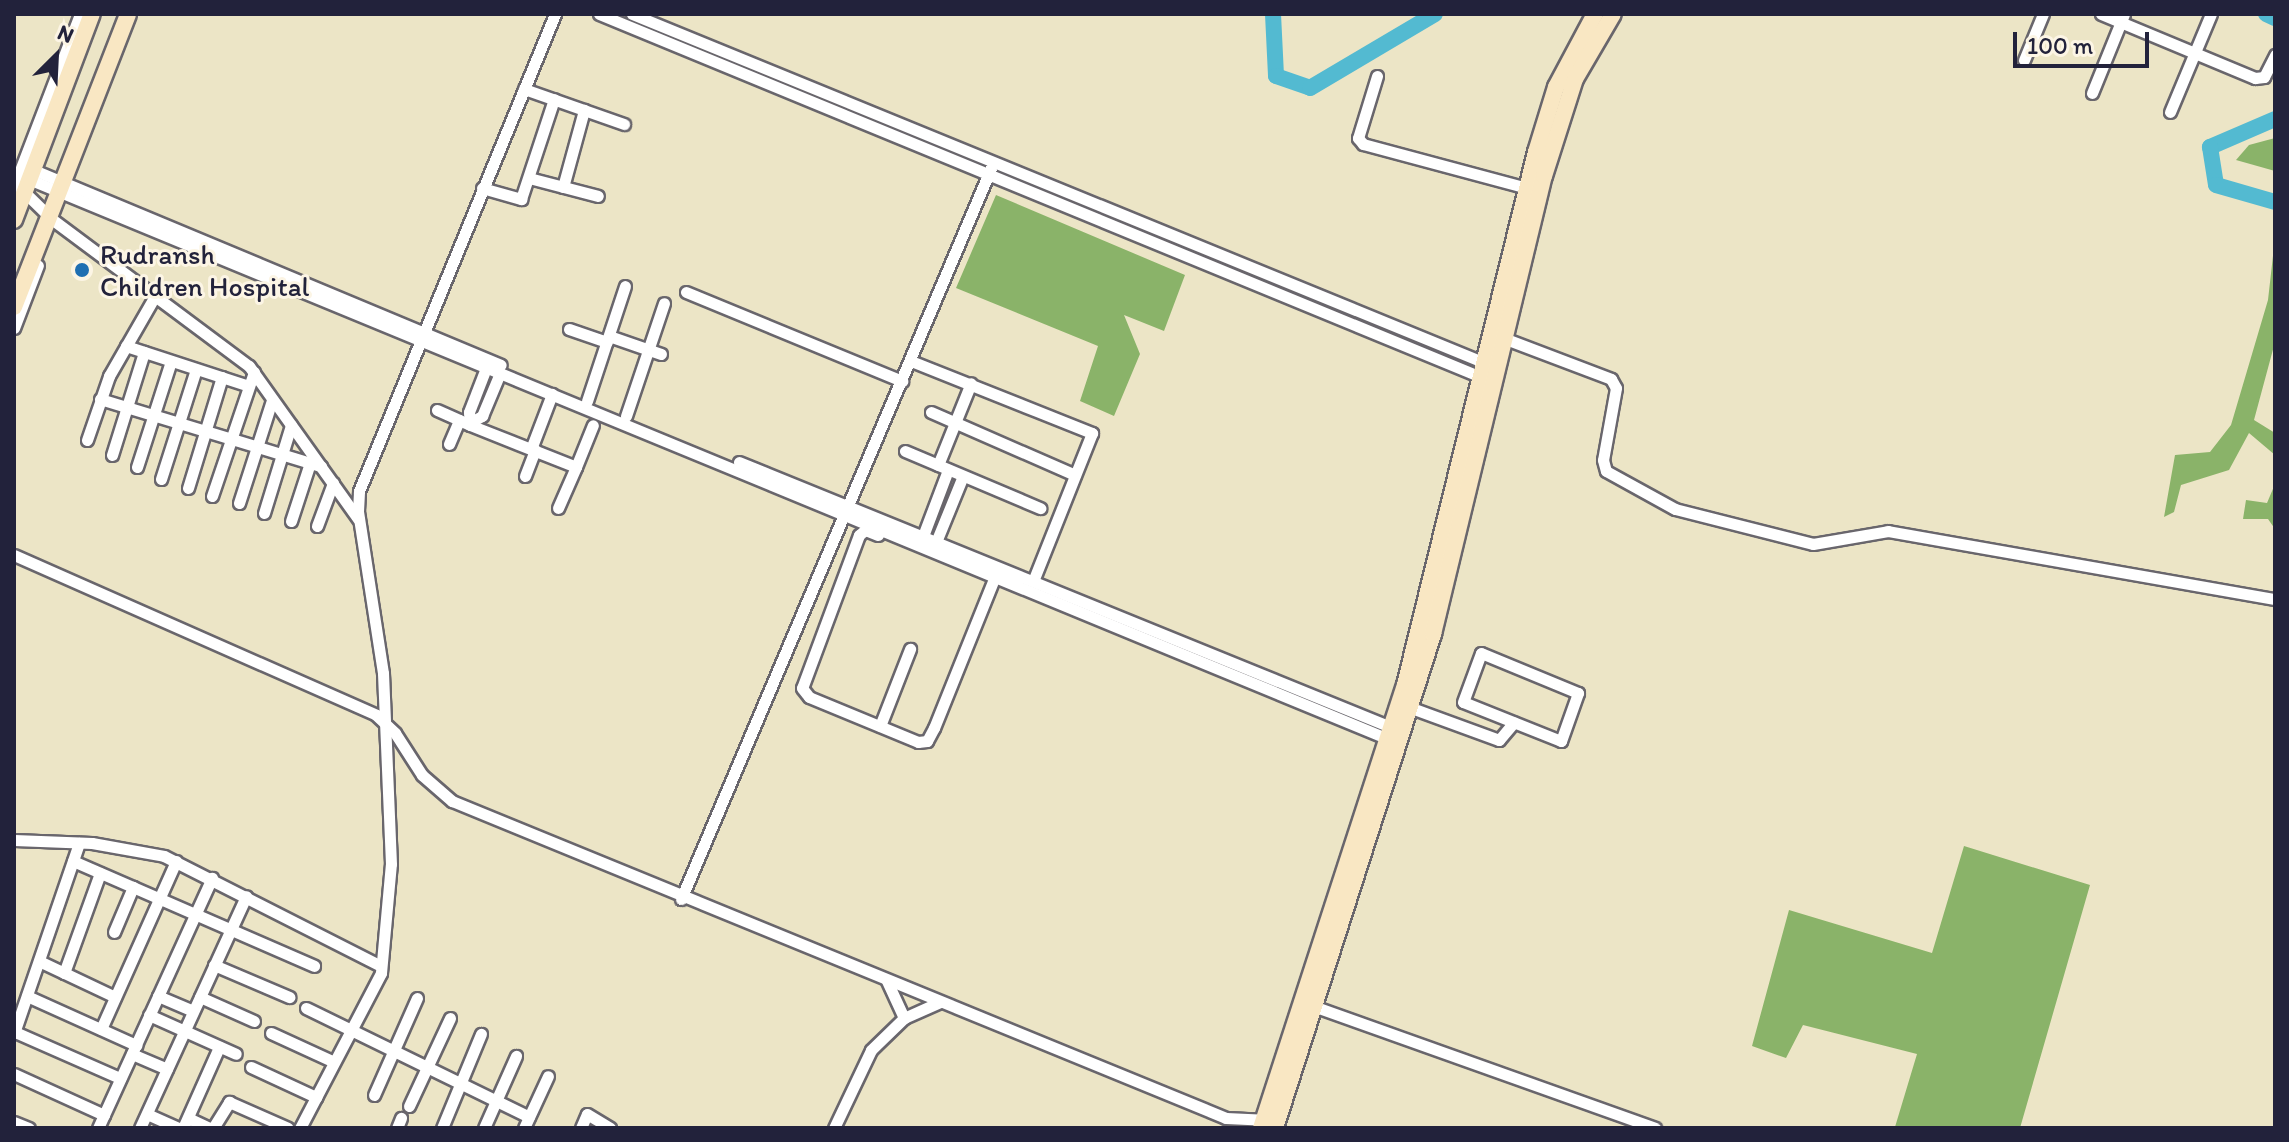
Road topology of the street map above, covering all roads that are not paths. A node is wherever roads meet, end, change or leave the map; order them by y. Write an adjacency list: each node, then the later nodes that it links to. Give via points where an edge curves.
1 (80, 14): 26 (street)
2 (92, 14): 26 (street)
3 (131, 14): 27 (street)
4 (555, 14): 18 (street)
5 (599, 14): 24 (street)
6 (632, 14): 24 (street)
7 (1595, 14): 17 (street)
8 (1613, 14): 17 (street)
9 (2043, 14): 15 (street)
10 (2101, 14): 12 (street)
11 (2211, 14): 13 (street)
12 (2122, 18): 13 (street); 19 (street)
13 (2194, 53): 14 (street, via 2260,79); 22 (street)
14 (2275, 55)
15 (2024, 60)
16 (1377, 76): 30 (street, via 1358,138 1363,144)
17 (1569, 76): 30 (street); 44 (street)
18 (524, 89): 20 (street); 29 (street)
19 (2092, 93)
20 (554, 99): 21 (street); 25 (street)
21 (584, 110): 23 (street); 28 (street)
22 (2170, 112)
23 (624, 124)
24 (991, 169): 49 (street); 51 (street); 54 (street)
25 (529, 178): 28 (street); 29 (street, via 521,199)
26 (20, 181): 27 (street); 32 (street); 33 (street)
27 (61, 186): 32 (street); 41 (street)
28 (563, 187): 31 (street)
29 (482, 188): 41 (street)
30 (1527, 188): 42 (street)
31 (598, 196)
32 (51, 217): 36 (street); 38 (street); 39 (street)
33 (14, 220)
34 (625, 286): 43 (street)
35 (686, 292): 59 (street)
36 (155, 296): 45 (street); 55 (street)
37 (664, 303): 46 (street)
38 (14, 307)
39 (14, 328)
40 (569, 329): 43 (street)
41 (419, 336): 52 (street); 65 (street); 102 (street, via 359,491)
42 (1489, 338): 44 (street); 49 (street); 54 (street)
43 (608, 339): 46 (street); 65 (street)
44 (1507, 340): 57 (street); 111 (street, via 1611,379 1616,388 1603,460 1606,471 1675,509 1813,544 1888,531)
45 (126, 346): 47 (street); 63 (street)
46 (648, 349): 48 (street); 70 (street)
47 (144, 352): 50 (street); 66 (street)
48 (661, 354)
49 (1463, 355): 54 (street)
50 (171, 361): 53 (street); 69 (street)
51 (911, 361): 59 (street); 60 (street)
52 (486, 368): 56 (street); 72 (street)
53 (196, 369): 58 (street); 73 (street)
54 (1480, 369): 57 (street); 113 (street)
55 (254, 372): 61 (street); 64 (street)
56 (500, 373): 62 (street); 72 (street, via 482,416)
57 (1499, 376): 113 (street)
58 (222, 377): 61 (street); 76 (street)
59 (902, 381): 99 (street)
60 (971, 383): 71 (street); 89 (street, via 1092,433)
61 (249, 386): 77 (street)
62 (552, 394): 81 (street); 99 (street)
63 (100, 399): 66 (street); 78 (street)
64 (272, 400): 74 (street); 80 (street)
65 (587, 401): 70 (street)
66 (127, 408): 69 (street); 83 (street)
67 (437, 410): 72 (street)
68 (931, 412): 71 (street)
69 (153, 415): 73 (street); 86 (street)
70 (626, 416): 99 (street)
71 (955, 421): 88 (street); 89 (street)
72 (467, 422): 79 (street); 81 (street)
73 (178, 423): 76 (street); 92 (street)
74 (291, 425): 84 (street); 85 (street)
75 (593, 425): 87 (street)
76 (204, 431): 77 (street); 94 (street)
77 (231, 439): 80 (street); 95 (street)
78 (87, 440)
79 (449, 444)
80 (257, 447): 84 (street); 96 (street)
81 (533, 450): 87 (street); 90 (street)
82 (905, 451): 88 (street)
83 (112, 455)
84 (282, 455): 85 (street); 100 (street)
85 (316, 465): 93 (street); 101 (street)
86 (137, 467)
87 (576, 467): 97 (street)
88 (943, 468): 91 (street); 104 (street)
89 (1075, 475): 110 (street)
90 (525, 476)
91 (963, 476): 98 (street); 105 (street)
92 (161, 479)
93 (333, 483): 102 (street); 103 (street)
94 (188, 488)
95 (212, 496)
96 (239, 503)
97 (558, 508)
98 (1040, 508)
99 (848, 511): 104 (street); 107 (street); 109 (street)
100 (264, 513)
101 (291, 521)
102 (360, 521): 115 (street)
103 (317, 526)
104 (923, 536): 105 (street)
105 (936, 542): 109 (street)
106 (14, 555): 115 (street, via 364,709)
107 (828, 559): 108 (street); 127 (street)
108 (847, 568): 109 (street, via 865,530); 116 (street, via 802,688 809,697)
109 (995, 576): 110 (street); 116 (street, via 929,738 918,742); 117 (street)
110 (1033, 581): 117 (street)
111 (2275, 599)
112 (910, 649): 116 (street)
113 (1404, 705): 114 (street, via 1499,740 1508,736); 117 (street)
114 (1514, 722): 114 (street, via 1561,741 1578,693 1481,653 1463,702)
115 (387, 724): 127 (street, via 422,775 452,801); 134 (street, via 391,864)
116 (880, 726)
117 (1392, 734): 144 (street, via 1348,911); 178 (street)
118 (14, 840): 119 (street)
119 (79, 843): 120 (street); 121 (street, via 130,848)
120 (73, 861): 122 (street); 131 (street)
121 (176, 861): 123 (street); 126 (street)
122 (100, 873): 124 (street); 135 (street)
123 (212, 878): 125 (street); 128 (street)
124 (133, 887): 126 (street); 130 (street)
125 (246, 896): 129 (street); 134 (street)
126 (160, 899): 128 (street); 139 (street)
127 (681, 899): 136 (street)
128 (196, 914): 129 (street); 138 (street)
129 (230, 929): 132 (street); 133 (street)
130 (114, 932)
131 (39, 961): 135 (street); 137 (street)
132 (214, 965): 140 (street); 141 (street)
133 (314, 966)
134 (381, 966): 152 (street)
135 (64, 973): 139 (street)
136 (887, 981): 143 (street); 149 (street)
137 (27, 996): 151 (street); 154 (street)
138 (158, 996): 146 (street); 147 (street)
139 (115, 997): 151 (street)
140 (200, 997): 146 (street); 150 (street)
141 (289, 997)
142 (417, 998): 159 (street)
143 (940, 1002): 149 (street); 178 (street, via 1226,1118)
144 (1313, 1006): 178 (street); 191 (street)
145 (306, 1008): 152 (street)
146 (193, 1011): 153 (street)
147 (149, 1015): 153 (street); 158 (street)
148 (450, 1018): 164 (street)
149 (904, 1018): 190 (street, via 871,1050)
150 (254, 1021)
151 (101, 1029): 158 (street)
152 (352, 1029): 159 (street); 162 (street)
153 (184, 1031): 157 (street); 165 (street)
154 (14, 1032): 168 (street)
155 (271, 1033): 162 (street)
156 (481, 1034): 169 (street)
157 (219, 1047): 160 (street); 179 (street)
158 (134, 1049): 165 (street); 168 (street)
159 (394, 1050): 164 (street); 170 (street)
160 (236, 1054)
161 (516, 1056): 172 (street)
162 (334, 1062): 171 (street)
163 (251, 1067): 171 (street)
164 (426, 1067): 169 (street); 173 (street)
165 (167, 1069): 174 (street)
166 (14, 1074): 175 (street)
167 (548, 1076): 177 (street)
168 (120, 1078): 175 (street)
169 (461, 1084): 172 (street); 186 (street)
170 (374, 1095)
171 (316, 1097): 185 (street)
172 (496, 1101): 177 (street); 187 (street)
173 (409, 1106)
174 (147, 1114): 179 (street); 182 (street)
175 (104, 1115): 181 (street)
176 (14, 1122): 180 (street)
177 (526, 1122)
178 (1269, 1124)
179 (183, 1125): 183 (street)
180 (29, 1128)
181 (98, 1128)
182 (140, 1128)
183 (211, 1128): 184 (street, via 229,1102)
184 (288, 1128)
185 (300, 1128)
186 (442, 1128)
187 (484, 1128)
188 (581, 1128): 189 (street, via 587,1114)
189 (610, 1128)
190 (834, 1128)
191 (1655, 1128)

